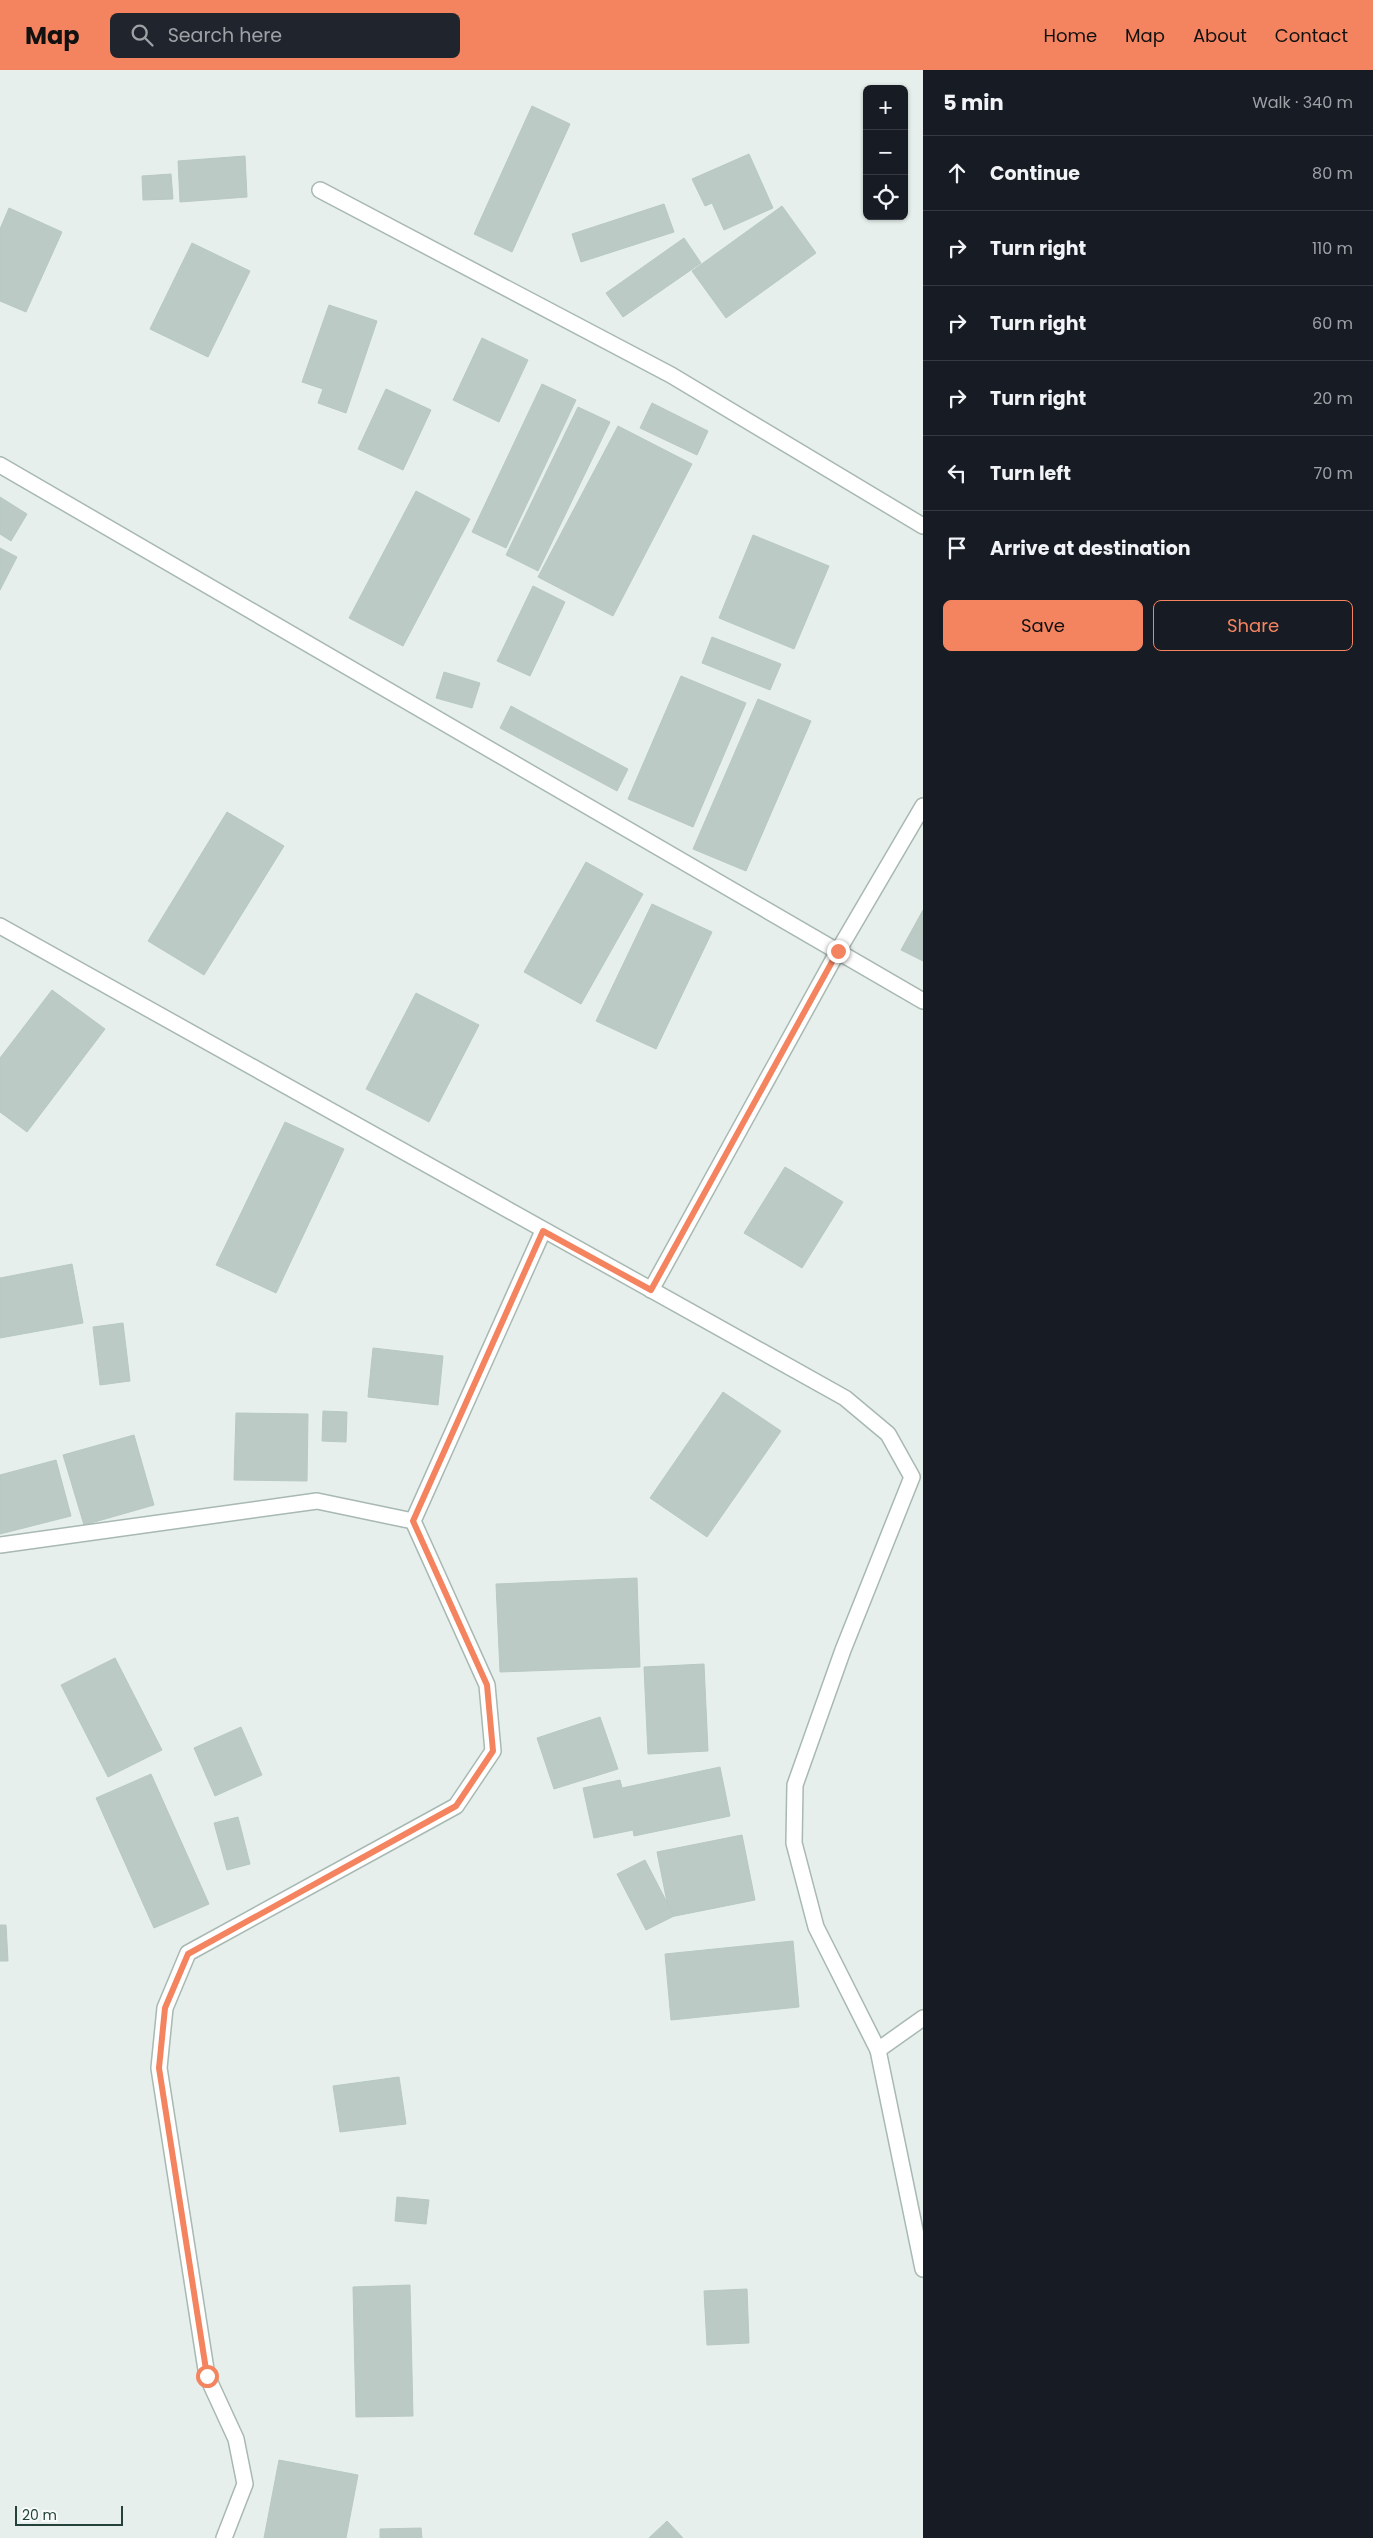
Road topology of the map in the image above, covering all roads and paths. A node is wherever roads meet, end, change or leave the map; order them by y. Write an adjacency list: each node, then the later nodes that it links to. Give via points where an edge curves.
1 (320, 190): 3 (street, via 671,375)
2 (0, 465): 6 (street)
3 (923, 526)
4 (923, 806): 6 (street)
5 (0, 926): 8 (street)
6 (838, 951): 7 (street); 9 (street)
7 (923, 1001)
8 (543, 1231): 9 (street); 10 (street)
9 (651, 1290): 13 (street, via 845,1398 888,1434 912,1477 843,1650 795,1785 794,1844 816,1927)
10 (413, 1521): 11 (street, via 317,1501); 15 (street, via 487,1685 493,1751 456,1806 188,1954 165,2008 159,2068 207,2376 236,2439 245,2484)
11 (0, 1545)
12 (923, 2018): 13 (street)
13 (878, 2050): 14 (street)
14 (923, 2269)
15 (224, 2538)

